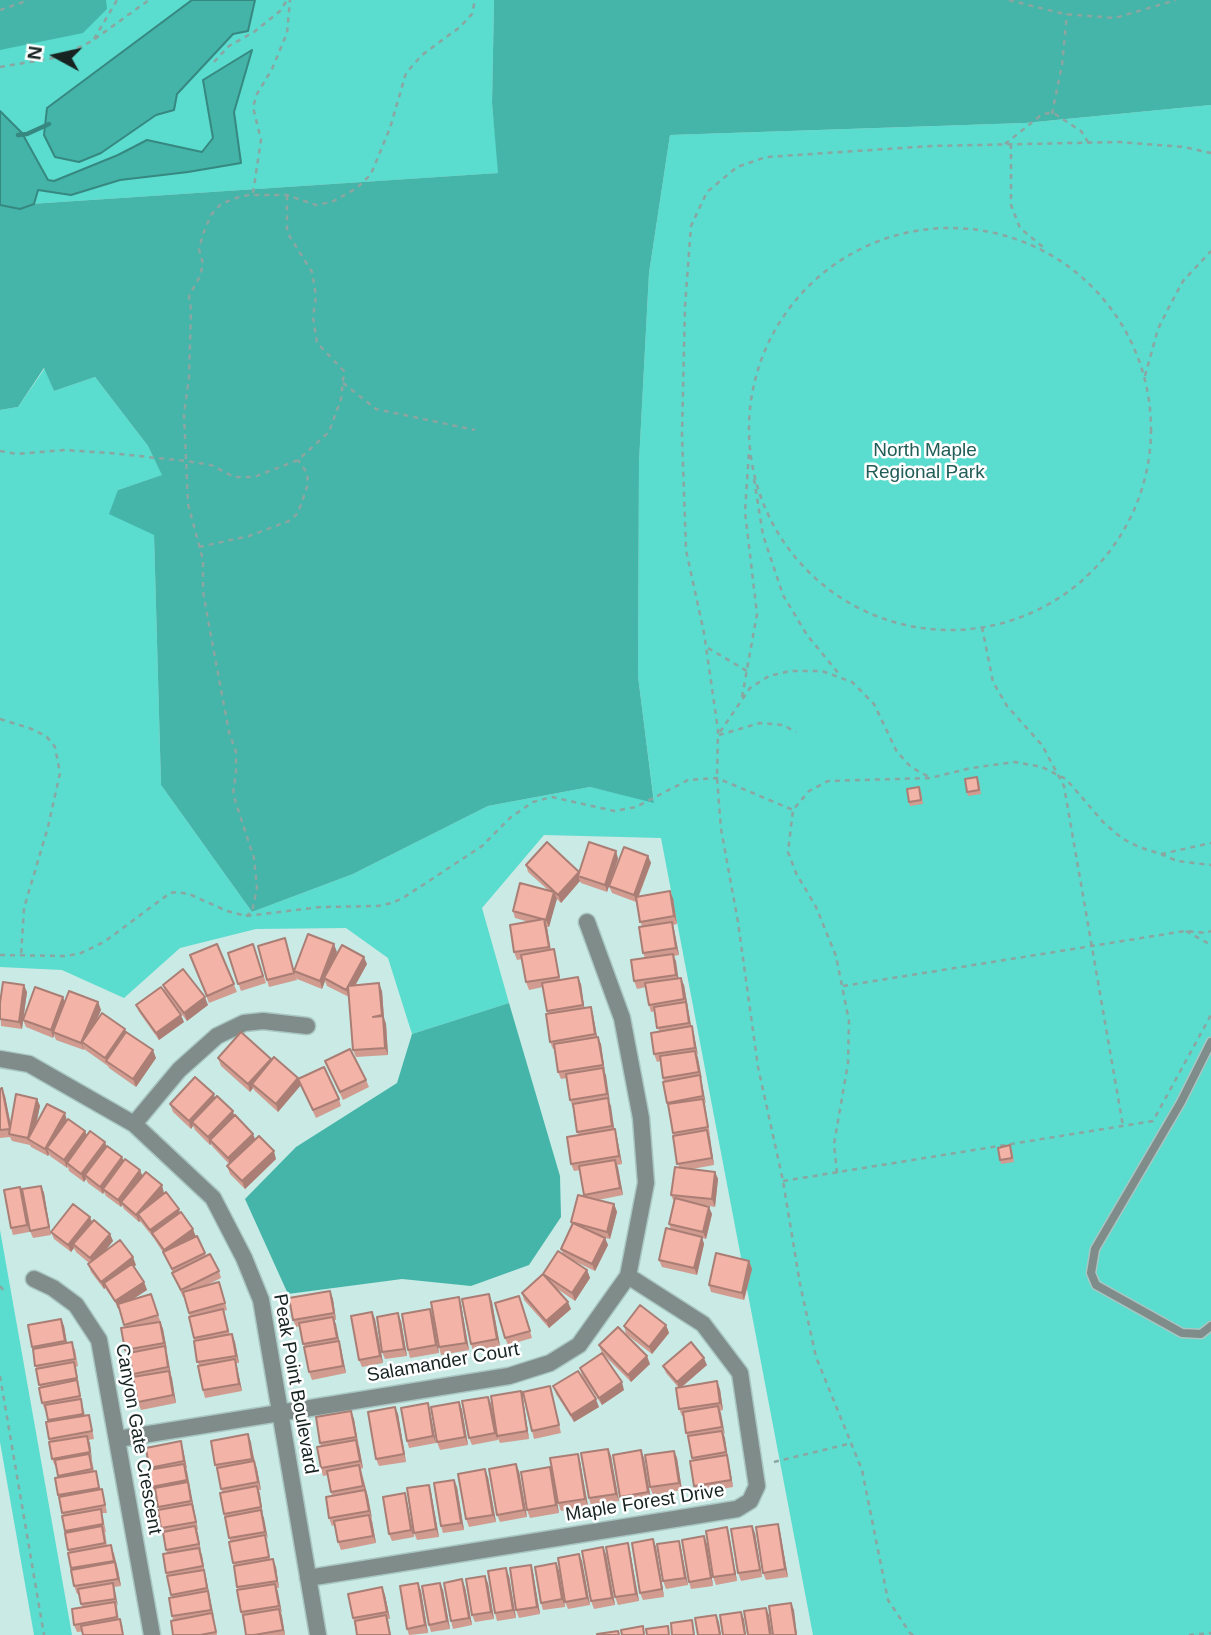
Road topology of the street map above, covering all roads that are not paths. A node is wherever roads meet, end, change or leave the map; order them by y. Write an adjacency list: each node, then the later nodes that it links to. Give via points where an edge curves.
1 (587, 922): 6 (street, Salamander Court, via 622,1018 641,1118 646,1183)
2 (307, 1026): 5 (street, via 244,1023 216,1036 179,1070)
3 (1211, 1042): 8 (lane, via 1095,1249 1091,1273 1096,1285 1182,1333 1201,1334)
4 (0, 1059): 5 (street, Peak Point Boulevard, via 29,1064)
5 (134, 1124): 9 (street, Peak Point Boulevard, via 213,1198 244,1258 261,1300)
6 (628, 1276): 9 (street, Salamander Court, via 579,1345 550,1363 509,1376); 11 (street, Maple Forest Drive, via 703,1324 740,1373 757,1486 750,1501 737,1509)
7 (34, 1279): 10 (street, Canyon Gate Crescent, via 76,1305 99,1340)
8 (1211, 1326)
9 (280, 1411): 10 (street, Salamander Court); 11 (street, Peak Point Boulevard)
10 (118, 1439): 12 (street, Canyon Gate Crescent)
11 (308, 1578): 13 (street, Peak Point Boulevard)
12 (152, 1635)
13 (318, 1635)

